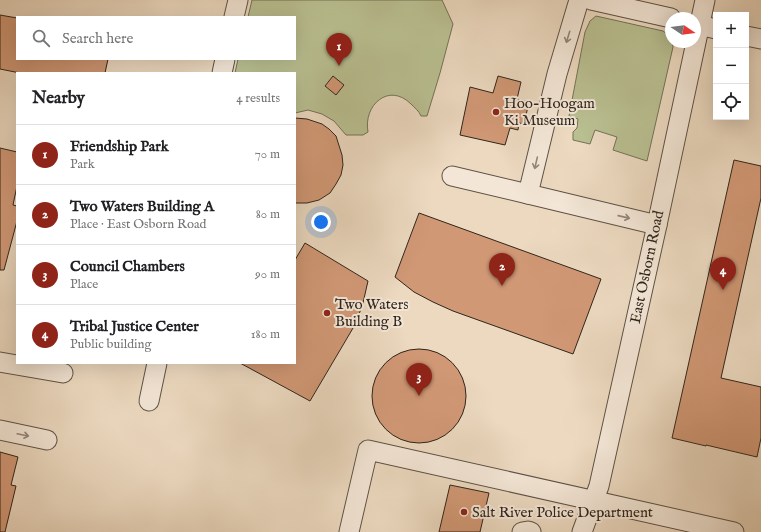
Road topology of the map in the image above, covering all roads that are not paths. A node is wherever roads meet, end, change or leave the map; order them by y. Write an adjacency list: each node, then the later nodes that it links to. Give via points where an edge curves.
1 (238, 0): 5 (street)
2 (579, 0): 13 (street, one-way to 13, via 557,74)
3 (591, 0): 6 (street)
4 (705, 0): 7 (street, East Osborn Road)
5 (234, 16)
6 (665, 17)
7 (703, 26): 14 (street, East Osborn Road)
8 (749, 37): 9 (street)
9 (761, 39)
10 (225, 60): 11 (street)
11 (222, 72)
12 (452, 176): 13 (street)
13 (528, 194): 14 (street, one-way to 14)
14 (657, 225): 21 (street, East Osborn Road, via 599,486)
15 (0, 362): 17 (street)
16 (157, 364): 18 (street)
17 (63, 373)
18 (149, 401)
19 (0, 430): 20 (street, one-way to 20)
20 (47, 440)
21 (593, 501): 22 (street, via 368,450); 25 (street, East Osborn Road); 26 (street)
22 (349, 532)
23 (522, 532): 24 (street)
24 (531, 532)
25 (582, 532)
26 (734, 532)

